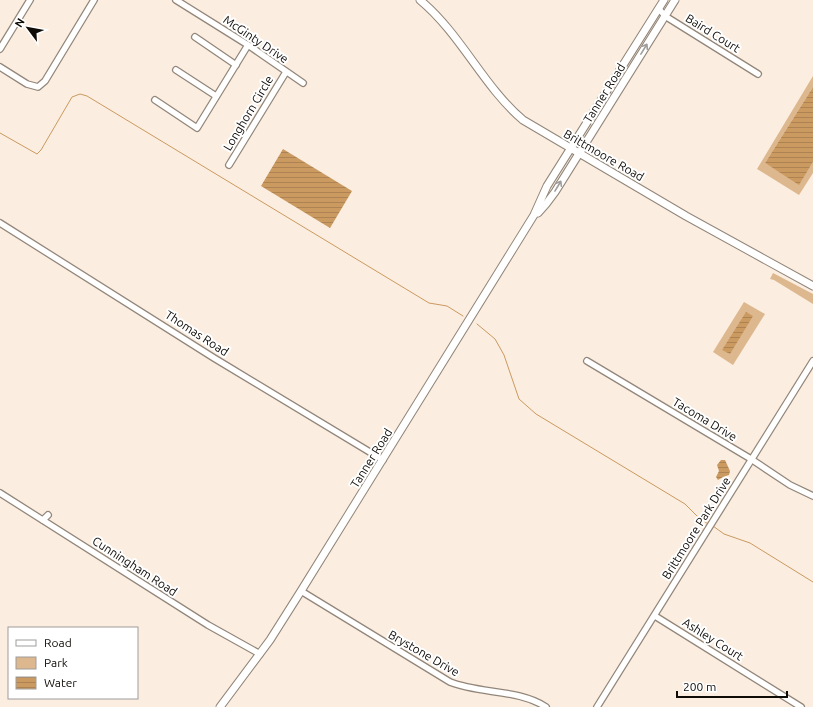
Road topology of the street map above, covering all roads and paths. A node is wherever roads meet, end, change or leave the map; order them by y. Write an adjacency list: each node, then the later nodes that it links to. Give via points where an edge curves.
1 (30, 0): 11 (street)
2 (94, 0): 13 (street, via 45,81 38,86 27,84)
3 (176, 0): 10 (street, McGinty Drive)
4 (420, 0): 20 (main road, Brittmoore Road, via 431,9 512,110)
5 (664, 0): 7 (main road, Tanner Road)
6 (675, 0): 8 (main road, Tanner Road)
7 (658, 9): 8 (street, Baird Court); 20 (main road, Tanner Road)
8 (665, 16): 16 (street, Baird Court); 21 (main road, Tanner Road, one-way to 8)
9 (195, 37): 12 (street)
10 (248, 45): 12 (street); 15 (street, McGinty Drive)
11 (0, 49)
12 (236, 65): 18 (street)
13 (0, 67)
14 (176, 70): 18 (street)
15 (286, 72): 17 (street, McGinty Drive); 22 (street, Longhorn Circle)
16 (758, 74)
17 (303, 83)
18 (216, 96): 19 (street, via 197,128)
19 (154, 100)
20 (571, 149): 21 (main road, Brittmoore Road); 23 (main road, Tanner Road, via 547,186)
21 (578, 154): 23 (main road, Tanner Road, one-way to 21, via 546,204); 25 (main road, Brittmoore Road)
22 (229, 165)
23 (534, 215): 28 (main road, Tanner Road)
24 (0, 223): 28 (street, Thomas Road, via 214,358)
25 (813, 286)
26 (587, 361): 29 (street, Tacoma Drive)
27 (813, 362): 29 (street, Brittmoore Park Drive)
28 (383, 460): 34 (main road, Tanner Road)
29 (752, 460): 31 (street, Tacoma Drive, via 790,485); 35 (street, Brittmoore Park Drive)
30 (0, 493): 33 (street, Cunningham Road)
31 (813, 496)
32 (48, 515): 33 (street)
33 (43, 520): 36 (street, Cunningham Road, via 208,625)
34 (301, 591): 36 (main road, Tanner Road); 38 (street, Brystone Drive, via 450,682 475,690 525,698)
35 (655, 616): 39 (street, Brittmoore Park Drive); 40 (street, Ashley Court)
36 (260, 654): 37 (main road, Tanner Road)
37 (220, 707)
38 (546, 707)
39 (597, 707)
40 (801, 707)

